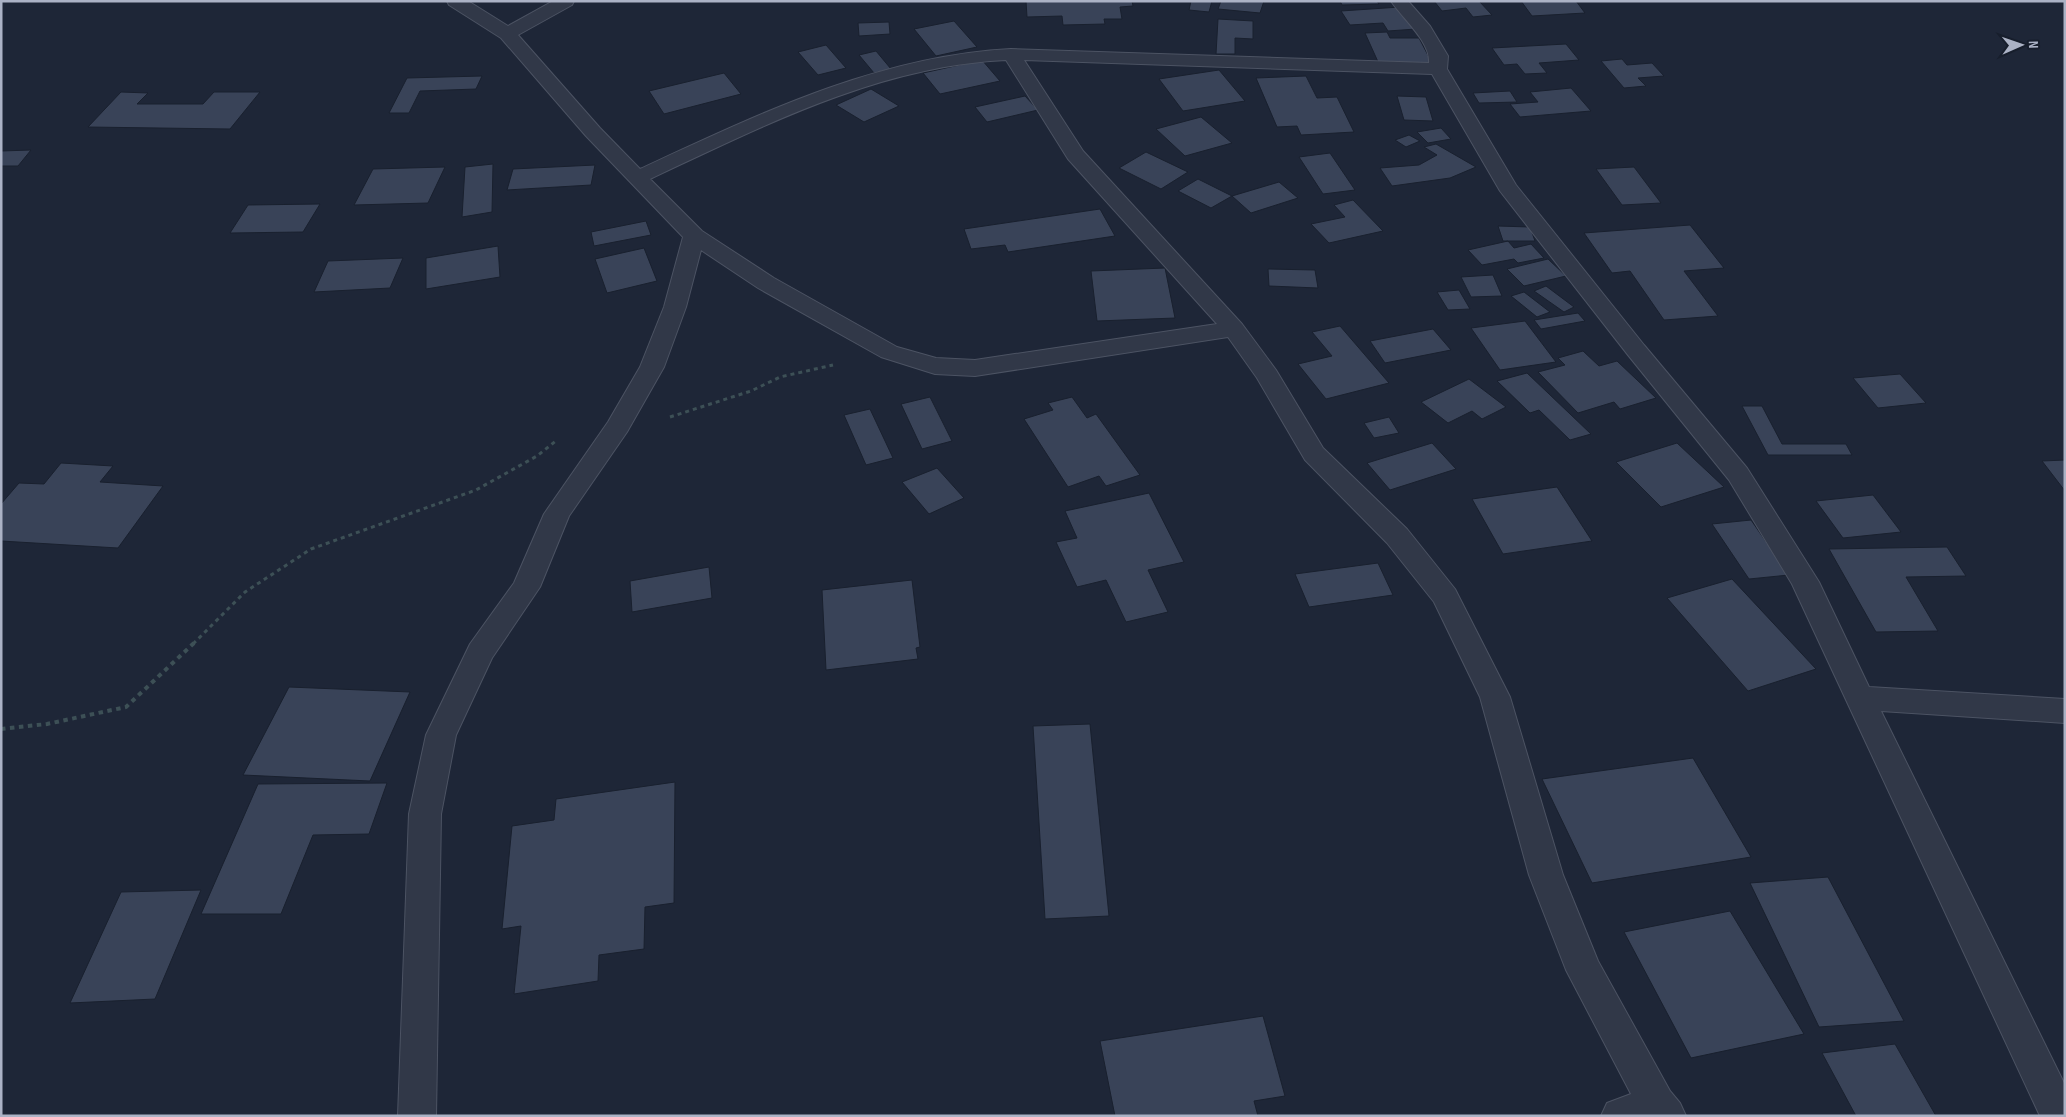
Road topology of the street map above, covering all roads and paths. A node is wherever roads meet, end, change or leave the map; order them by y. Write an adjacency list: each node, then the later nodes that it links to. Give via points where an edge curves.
1 (455, 1): 4 (street)
2 (566, 1): 4 (street)
3 (1399, 1): 6 (street, via 1424,30 1439,56)
4 (507, 34): 7 (street, via 593,132)
5 (1011, 54): 6 (street); 7 (street, via 962,58 902,70 847,87); 9 (street, via 1075,155)
6 (1438, 69): 13 (street, via 1506,187 1738,474 1805,582)
7 (638, 177): 8 (street)
8 (694, 236): 10 (street, via 766,283); 11 (street, via 675,308 652,367)
9 (1234, 329): 10 (street, via 976,368 935,366); 16 (street, via 1267,375 1314,454 1397,536 1445,596 1495,697 1546,875 1584,970)
10 (889, 352): 11 (path, via 780,377 667,418)
11 (618, 426): 18 (street, via 557,514 526,587 480,652 441,735 425,814)
12 (559, 439): 15 (path, via 537,456 476,490 311,549 245,592 126,707 47,724)
13 (1859, 698): 14 (street); 17 (street)
14 (2065, 711)
15 (1, 729)
16 (1662, 1110): 19 (street)
17 (2061, 1112)
18 (417, 1116)
19 (1620, 1116)

